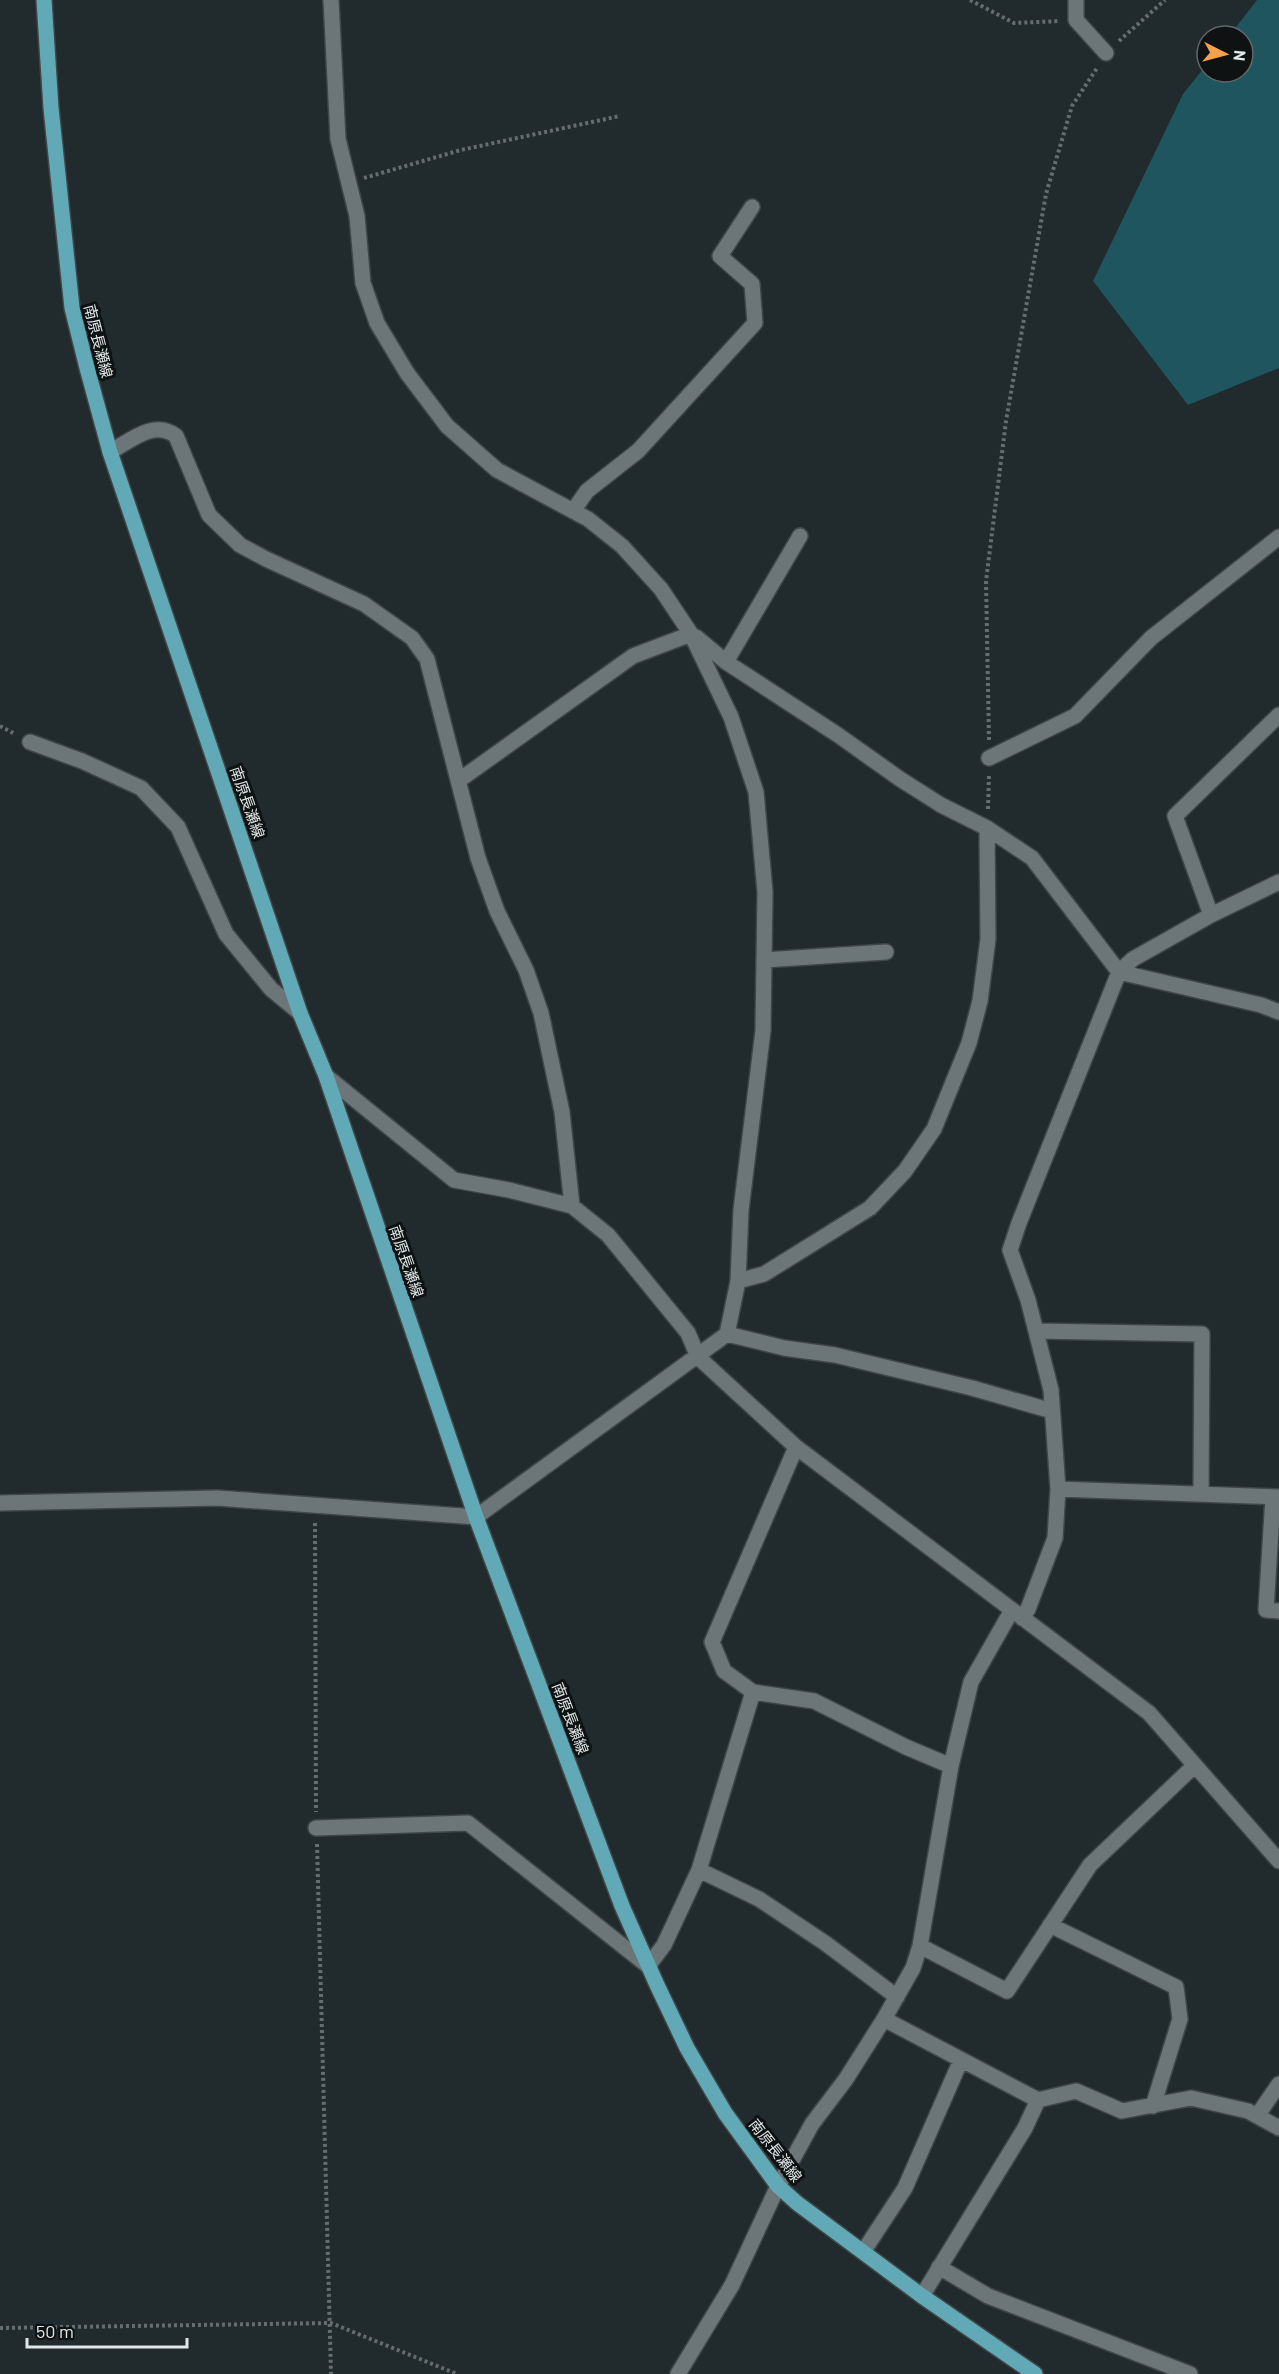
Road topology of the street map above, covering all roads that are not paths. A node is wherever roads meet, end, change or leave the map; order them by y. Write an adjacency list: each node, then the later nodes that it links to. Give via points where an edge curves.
1 (44, 0): 6 (main road, 南原長瀬線, via 72,308)
2 (331, 0): 7 (street, via 338,139 357,216 363,283 377,323 407,373 447,426 497,470)
3 (1076, 0): 4 (street, via 1076,20)
4 (1106, 53)
5 (752, 207): 7 (street, via 720,256 752,284 755,323 638,451 587,491)
6 (110, 452): 15 (street, via 150,429 167,429 176,436 209,515 240,544 364,604 412,638 427,659); 23 (main road, 南原長瀬線)
7 (573, 511): 10 (street, via 622,546 661,589)
8 (800, 536): 11 (street)
9 (1279, 537): 14 (street, via 1151,638 1075,716)
10 (691, 634): 11 (street); 15 (street, via 633,656); 20 (street, via 731,717 756,792 765,892)
11 (726, 662): 16 (street, via 941,805)
12 (1279, 715): 18 (street, via 1174,816)
13 (30, 742): 23 (street, via 141,788 178,827 226,934 271,989)
14 (989, 758)
15 (458, 781): 25 (street, via 478,858 541,1013 562,1112)
16 (987, 828): 21 (street, via 1032,858); 26 (street, via 988,939 980,1001 969,1043 934,1129 905,1171 870,1208 764,1274)
17 (1279, 882): 18 (street)
18 (1211, 915): 21 (street, via 1133,959)
19 (886, 952): 20 (street)
20 (764, 960): 26 (street, via 762,1030 741,1210)
21 (1119, 972): 22 (street); 27 (street, via 1010,1250)
22 (1279, 1012)
23 (300, 1013): 24 (main road, 南原長瀬線)
24 (326, 1076): 25 (street, via 454,1180); 36 (main road, 南原長瀬線)
25 (572, 1206): 29 (street, via 608,1235 688,1333)
26 (738, 1281): 28 (street)
27 (1036, 1331): 30 (street, via 1051,1390); 33 (street, via 1202,1334)
28 (727, 1334): 29 (street); 30 (street, via 783,1348 836,1355)
29 (698, 1357): 31 (street); 36 (street)
30 (1052, 1411): 32 (street)
31 (796, 1447): 38 (street); 39 (street, via 712,1642 724,1671)
32 (1058, 1489): 33 (street); 38 (street, via 1055,1538 1028,1609)
33 (1201, 1494): 34 (street)
34 (1276, 1497): 37 (street, via 1266,1611)
35 (0, 1503): 36 (street, via 216,1498)
36 (476, 1517): 47 (main road, 南原長瀬線)
37 (1279, 1611)
38 (1017, 1614): 40 (street, via 971,1682); 41 (street, via 1149,1713)
39 (753, 1692): 40 (street, via 814,1701); 44 (street)
40 (951, 1766): 46 (street)
41 (1194, 1766): 43 (street); 45 (street, via 1090,1865)
42 (316, 1828): 47 (street, via 468,1823)
43 (1279, 1861)
44 (699, 1870): 47 (street, via 664,1945); 48 (street, via 759,1899)
45 (1050, 1925): 46 (street, via 1007,1991); 53 (street, via 1176,1987 1180,2019)
46 (920, 1946): 48 (street, via 914,1968)
47 (648, 1966): 56 (main road, 南原長瀬線, via 687,2048 725,2113)
48 (897, 1997): 49 (street)
49 (884, 2019): 50 (street); 56 (street, via 812,2124)
50 (961, 2060): 52 (street); 57 (street, via 905,2188)
51 (1279, 2084): 54 (street)
52 (1038, 2100): 53 (street, via 1076,2091 1122,2111); 58 (street, via 1025,2128)
53 (1153, 2106): 54 (street, via 1191,2098)
54 (1257, 2116): 55 (street)
55 (1279, 2128)
56 (778, 2186): 57 (main road, 南原長瀬線); 60 (street, via 732,2285)
57 (863, 2252): 59 (main road, 南原長瀬線)
58 (939, 2267): 59 (street); 62 (street, via 988,2296)
59 (922, 2296): 61 (main road, 南原長瀬線)
60 (678, 2374)
61 (1035, 2374)
62 (1190, 2374)

